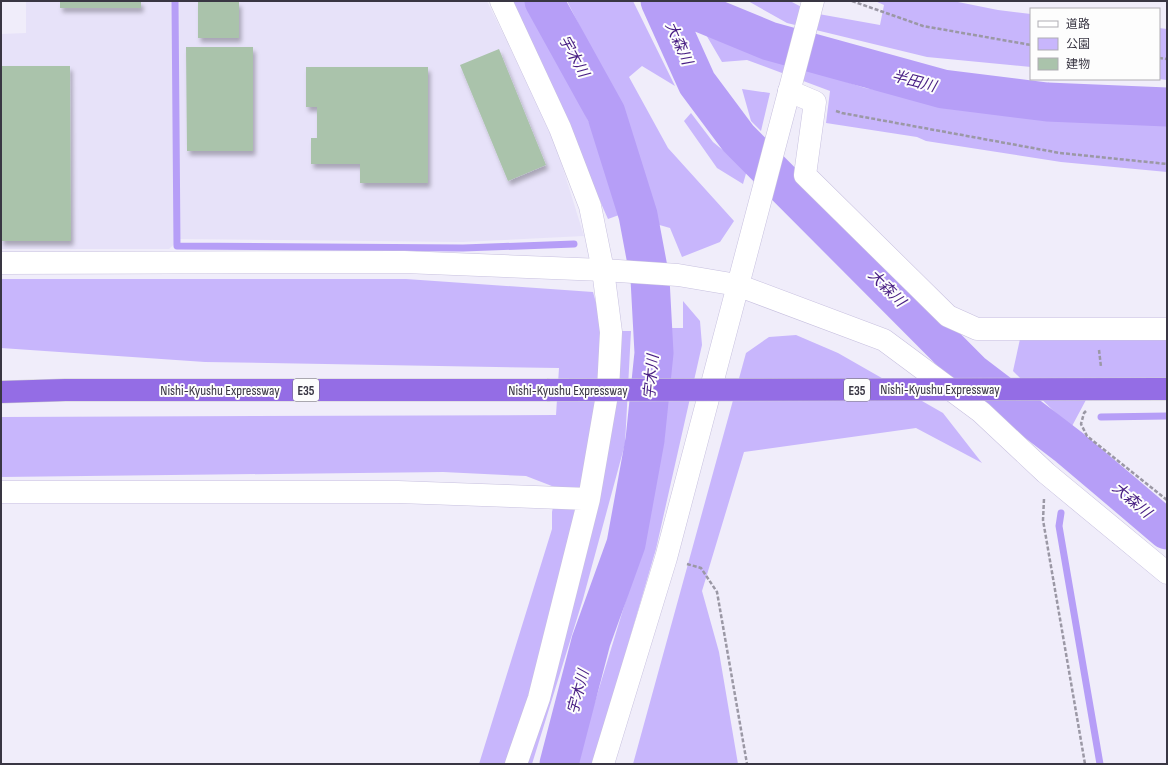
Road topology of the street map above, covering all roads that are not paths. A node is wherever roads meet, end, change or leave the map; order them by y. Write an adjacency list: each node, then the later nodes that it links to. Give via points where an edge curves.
1 (501, 1): 5 (street, via 560,128 590,206)
2 (813, 1): 3 (street)
3 (790, 85): 6 (street); 7 (street, via 815,102 805,175 948,316 977,329)
4 (1, 263): 5 (street, via 404,262)
5 (603, 270): 6 (street, via 678,275); 13 (street, via 611,332 608,389)
6 (737, 285): 14 (street, via 884,340 981,412 1046,473); 16 (street, via 666,558)
7 (1167, 329)
8 (1, 383): 10 (highway, Nishi-Kyushu Expressway / E35)
9 (1167, 389): 10 (highway, Nishi-Kyushu Expressway / E35, bridge)
10 (65, 390): 11 (highway, Nishi-Kyushu Expressway / E35)
11 (1, 392)
12 (1, 492): 13 (street, via 398,492)
13 (589, 499): 15 (street, via 539,698)
14 (1167, 573)
15 (516, 764)
16 (603, 764)

